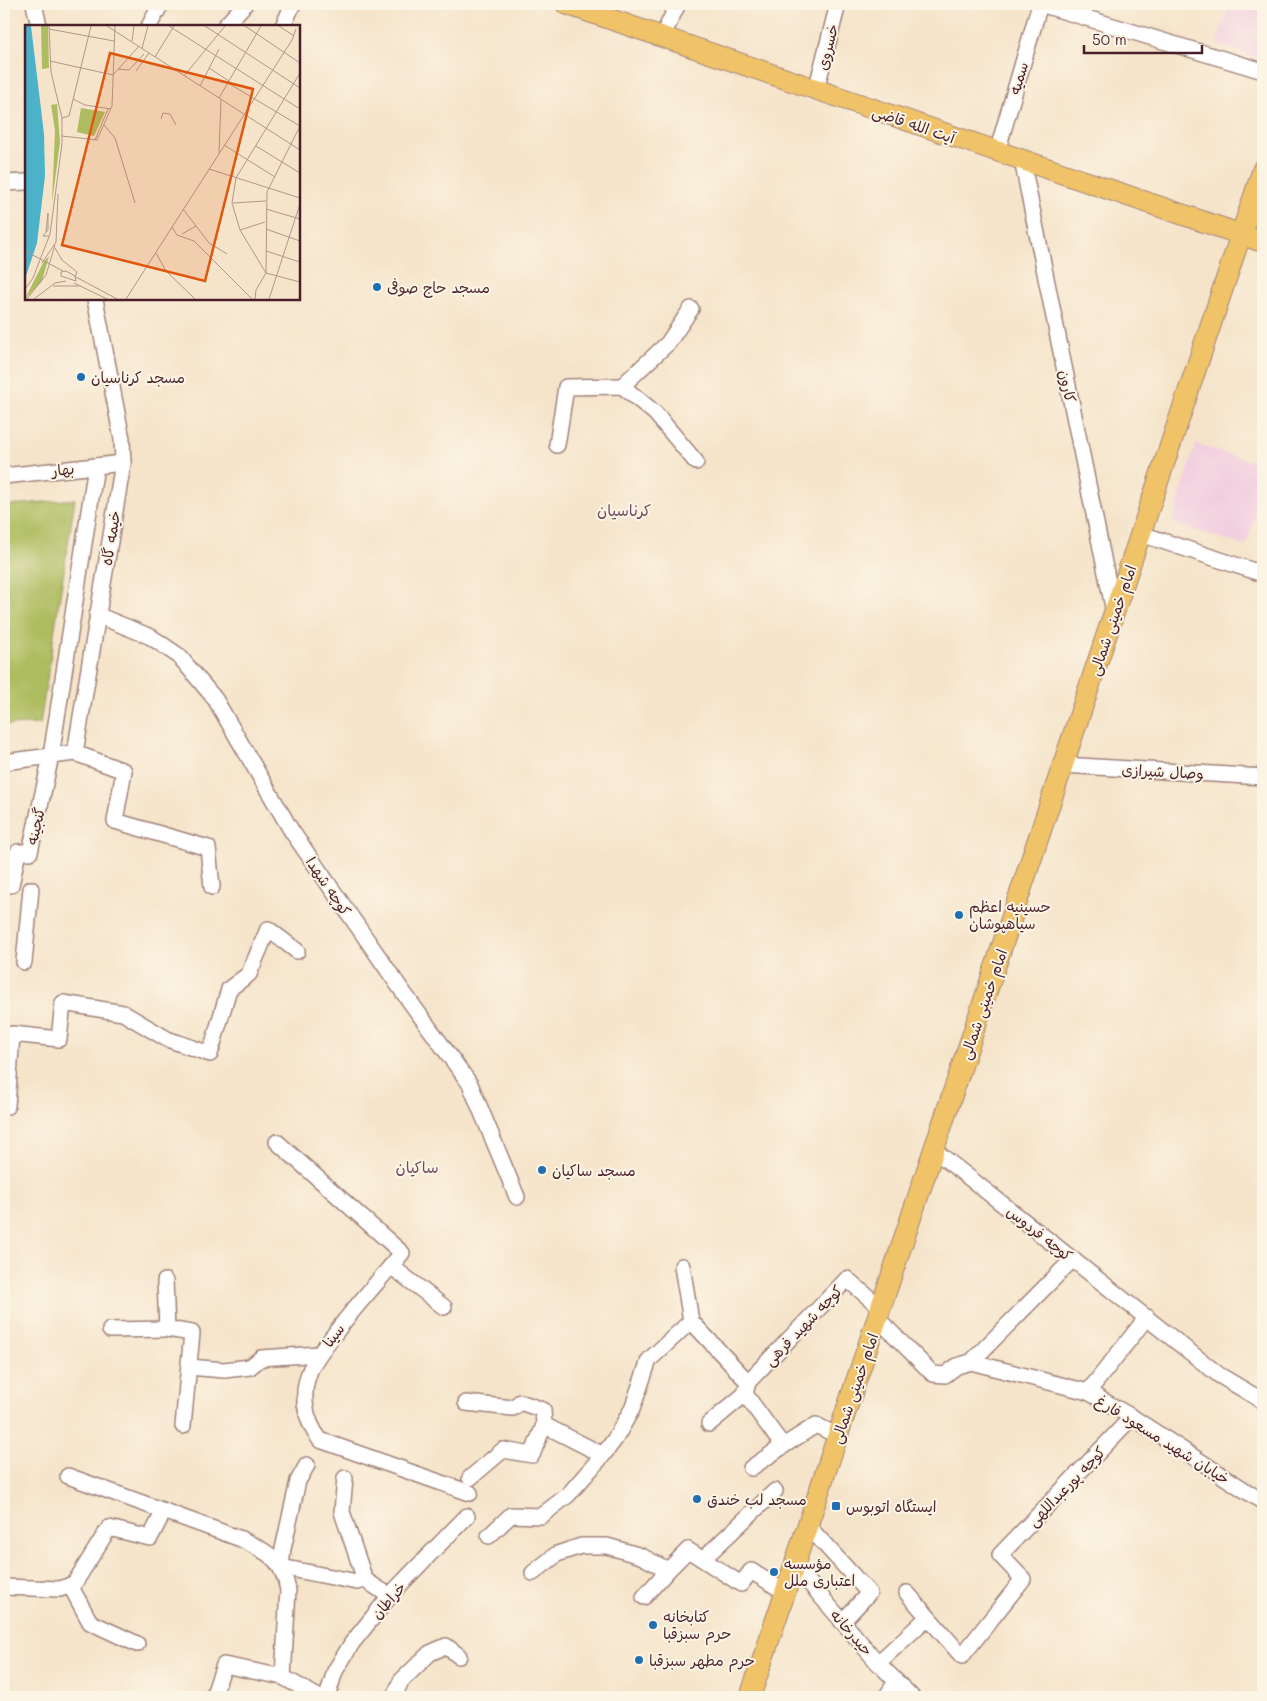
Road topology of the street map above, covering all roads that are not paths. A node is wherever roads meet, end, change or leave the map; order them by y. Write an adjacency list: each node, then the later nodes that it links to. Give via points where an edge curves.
1 (34, 4): 9 (street)
2 (161, 4): 10 (street)
3 (245, 4): 11 (street)
4 (293, 4): 12 (street)
5 (566, 4): 13 (main road, آیت الله قاضی)
6 (678, 4): 13 (street)
7 (838, 4): 15 (street, خسروی)
8 (1040, 4): 14 (street); 16 (street, سمیه)
9 (38, 25)
10 (149, 25)
11 (226, 25)
12 (283, 25)
13 (662, 37): 15 (main road, آیت الله قاضی)
14 (1263, 72)
15 (816, 90): 16 (main road, آیت الله قاضی)
16 (997, 152): 17 (main road, آیت الله قاضی)
17 (1022, 160): 21 (main road, آیت الله قاضی); 33 (street, کارون)
18 (1263, 168): 21 (main road, امام خمینی شمالی)
19 (25, 182): 20 (street)
20 (4, 183)
21 (1241, 235): 22 (main road, آیت الله قاضی); 31 (main road, امام خمینی شمالی)
22 (1263, 242)
23 (95, 300): 28 (street, خیمه گاه, via 122,439)
24 (691, 310): 25 (street, via 668,343)
25 (622, 386): 26 (street, via 566,387); 27 (street, via 655,413)
26 (558, 445)
27 (696, 462)
28 (123, 463): 29 (street, بهار); 34 (street, خیمه گاه)
29 (96, 466): 30 (street, بهار); 36 (street)
30 (4, 476)
31 (1141, 534): 32 (street); 33 (main road, امام خمینی شمالی)
32 (1263, 574)
33 (1114, 612): 38 (main road, امام خمینی شمالی)
34 (98, 616): 35 (street, خیمه گاه); 48 (street, کوچه شهدا, via 151,637 178,656 215,699 291,830 470,1084)
35 (75, 753): 36 (street); 41 (street, via 124,771 115,821 208,848)
36 (51, 756): 37 (street); 40 (street, گنجینه, via 30,852 18,852)
37 (4, 762)
38 (1063, 766): 39 (street, وصال شیرازی); 47 (main road, امام خمینی شمالی)
39 (1263, 777)
40 (11, 885)
41 (212, 887)
42 (31, 889): 44 (street)
43 (297, 952): 45 (street, via 268,929 249,974 229,989 210,1054 167,1038 123,1013 63,1003 59,1038 12,1034)
44 (24, 962)
45 (7, 1106)
46 (277, 1142): 50 (street, سینا, via 402,1253)
47 (934, 1150): 49 (street, کوچه فردوس); 54 (main road, امام خمینی شمالی)
48 (517, 1197)
49 (1073, 1259): 55 (street, کوچه فردوس); 60 (street)
50 (391, 1266): 53 (street); 59 (street, سینا)
51 (682, 1266): 56 (street)
52 (165, 1280): 57 (street)
53 (444, 1306)
54 (879, 1313): 60 (street, via 933,1374 945,1375 957,1366); 62 (street, کوچه شهید فرهی, via 847,1279); 70 (main road, امام خمینی شمالی)
55 (1147, 1317): 63 (street); 64 (street, کوچه فردوس, via 1219,1375)
56 (691, 1321): 62 (street); 72 (street, via 649,1360 632,1409)
57 (167, 1329): 58 (street); 61 (street, via 192,1332)
58 (110, 1330)
59 (319, 1354): 61 (street, via 262,1358 250,1366 224,1370); 79 (street, سینا, via 306,1387 305,1410 311,1429 320,1440)
60 (971, 1362): 63 (street, خیابان شهید مسعود فارغ)
61 (189, 1367): 69 (street)
62 (747, 1388): 67 (street); 71 (street)
63 (1088, 1392): 66 (street, خیابان شهید مسعود فارغ)
64 (1263, 1401)
65 (466, 1403): 68 (street, via 513,1408 520,1402 543,1410)
66 (1132, 1417): 80 (street, خیابان شهید مسعود فارغ); 97 (street, کوچه پورعبداللهی, via 1000,1555 1023,1579 962,1656)
67 (709, 1424)
68 (544, 1425): 72 (street); 77 (street, via 532,1455 503,1450)
69 (183, 1426)
70 (838, 1436): 71 (street, via 816,1424); 83 (main road, امام خمینی شمالی)
71 (783, 1446): 74 (street)
72 (603, 1455): 84 (street, via 568,1495 541,1516 511,1515)
73 (307, 1464): 87 (street, via 298,1481)
74 (751, 1468)
75 (68, 1476): 81 (street)
76 (345, 1478): 90 (street, via 342,1512)
77 (470, 1478)
78 (775, 1492): 85 (street)
79 (470, 1493)
80 (1263, 1502)
81 (164, 1511): 87 (street, via 241,1539 268,1553); 91 (street, via 150,1538 109,1528 82,1574)
82 (467, 1516): 95 (street, خراطان)
83 (808, 1526): 86 (main road, امام خمینی شمالی); 98 (street, via 869,1593)
84 (490, 1536)
85 (704, 1559): 88 (street, via 688,1550); 93 (street, via 741,1584 751,1571)
86 (794, 1565): 93 (main road, امام خمینی شمالی); 98 (street, حیدرخانه)
87 (281, 1567): 90 (street, via 358,1582); 102 (street, via 288,1590)
88 (668, 1570): 89 (street, via 641,1556 607,1546 581,1546 557,1554); 96 (street)
89 (533, 1573)
90 (365, 1580): 95 (street)
91 (70, 1586): 92 (street, via 60,1589); 99 (street, via 90,1622)
92 (4, 1587)
93 (785, 1592): 108 (main road, امام خمینی شمالی)
94 (907, 1593): 97 (street)
95 (390, 1596): 106 (street, خراطان, via 352,1643 335,1671)
96 (644, 1597)
97 (928, 1617): 101 (street)
98 (842, 1622): 101 (street, حیدرخانه)
99 (138, 1644)
100 (459, 1656): 107 (street, via 446,1646 430,1653 401,1681)
101 (878, 1663): 103 (street, حیدرخانه)
102 (283, 1677): 104 (street, via 224,1665); 105 (street)
103 (896, 1682): 109 (street); 110 (street, حیدرخانه)
104 (213, 1697)
105 (318, 1697)
106 (327, 1697)
107 (394, 1697)
108 (750, 1697)
109 (886, 1697)
110 (912, 1697)

